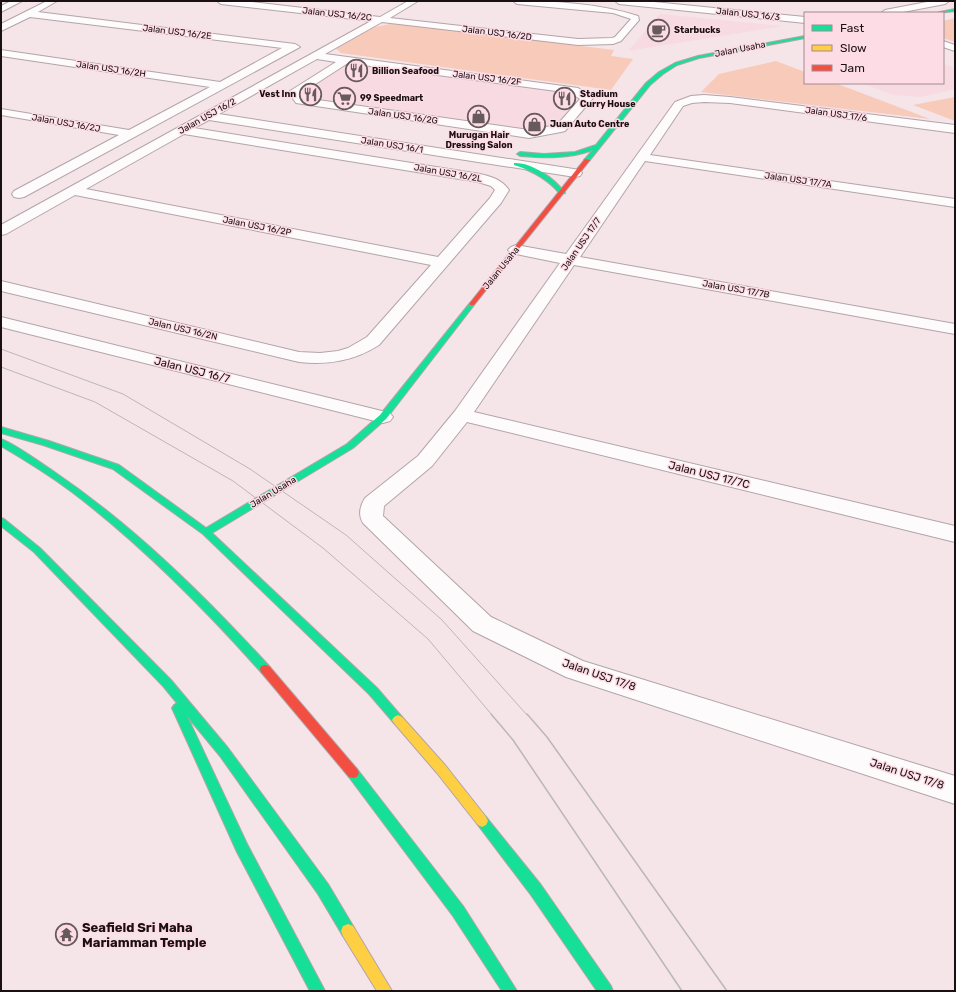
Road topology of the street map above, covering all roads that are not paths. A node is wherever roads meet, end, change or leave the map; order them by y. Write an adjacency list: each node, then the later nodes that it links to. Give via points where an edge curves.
1 (18, 1): 10 (street)
2 (53, 1): 14 (street)
3 (221, 1): 15 (street, Jalan USJ 16/2C)
4 (414, 1): 15 (street, Jalan USJ 16/2)
5 (517, 1): 15 (street, Jalan USJ 16/2D, via 614,11 630,15 635,20 618,39 613,41 578,42)
6 (619, 1): 16 (street, Jalan USJ 16/3)
7 (910, 1): 9 (street)
8 (944, 1): 9 (street)
9 (928, 4): 12 (street)
10 (1, 9)
11 (955, 10): 13 (main road)
12 (890, 12)
13 (944, 12)
14 (30, 14): 17 (street); 20 (street, Jalan USJ 16/2E)
15 (381, 19): 23 (street, Jalan USJ 16/2)
16 (804, 20)
17 (1, 28)
18 (804, 37): 38 (main road, Jalan Usaha, via 725,51 676,64 648,84)
19 (944, 44): 21 (street)
20 (292, 47): 23 (street, Jalan USJ 16/2E); 25 (street, Jalan USJ 16/2)
21 (955, 48)
22 (1, 53): 25 (street, Jalan USJ 16/2H)
23 (319, 54): 24 (street, Jalan USJ 16/2F); 27 (street, Jalan USJ 16/2)
24 (346, 60): 30 (street, Jalan USJ 16/2G, via 294,93 300,101); 36 (street, Jalan USJ 16/2F, via 574,90 587,98 561,128)
25 (221, 85): 34 (street, Jalan USJ 16/2)
26 (716, 99): 32 (street, Jalan USJ 17/6); 39 (street, Jalan USJ 17/7, via 686,101 680,104)
27 (222, 108): 29 (street, Jalan USJ 16/2); 35 (street, Jalan USJ 16/1)
28 (1, 112): 34 (street, Jalan USJ 16/2J)
29 (208, 116): 33 (street, Jalan USJ 16/2); 37 (street, Jalan USJ 16/1)
30 (412, 117): 31 (street); 36 (street, Jalan USJ 16/2G)
31 (401, 126)
32 (955, 129)
33 (183, 130): 42 (street, Jalan USJ 16/2); 49 (street, Jalan USJ 16/2L, via 480,178 496,183 502,190 496,200)
34 (131, 134): 44 (street, Jalan USJ 16/2, via 13,193)
35 (390, 134): 37 (street); 40 (street, Jalan USJ 16/1)
36 (529, 134)
37 (379, 143): 40 (street, Jalan USJ 16/1)
38 (598, 146): 40 (main road, via 576,154); 41 (main road, Jalan Usaha)
39 (642, 157): 45 (street, Jalan USJ 17/7A); 48 (street, Jalan USJ 17/7)
40 (518, 159): 41 (street, Jalan USJ 16/1); 43 (main road, via 548,177)
41 (579, 168): 43 (main road, Jalan Usaha)
42 (73, 191): 44 (street, Jalan USJ 16/2); 49 (street, Jalan USJ 16/2P)
43 (562, 193): 47 (main road, Jalan Usaha)
44 (54, 201): 46 (street, Jalan USJ 16/2)
45 (955, 202)
46 (1, 231)
47 (516, 250): 48 (street, Jalan USJ 17/7B); 55 (main road, Jalan Usaha)
48 (570, 259): 52 (street, Jalan USJ 17/7B); 54 (street, Jalan USJ 17/7)
49 (442, 262): 53 (street, Jalan USJ 16/2L, via 373,341)
50 (1, 286): 53 (street, Jalan USJ 16/2N, via 298,357 334,359)
51 (1, 322): 55 (street, Jalan USJ 16/7)
52 (955, 329)
53 (364, 347)
54 (462, 415): 60 (street, Jalan USJ 17/7C); 62 (street, Jalan USJ 17/8, via 425,461 373,503 371,518 482,624 575,669)
55 (383, 417): 59 (main road, Jalan Usaha, via 350,446)
56 (1, 430): 59 (main road, via 116,467)
57 (1, 442): 65 (main road, via 26,456 77,492 150,553 211,611 287,692 368,792 459,912)
58 (1, 521): 61 (main road, via 37,550)
59 (206, 532): 66 (main road, via 384,703 441,769 536,890)
60 (955, 534)
61 (167, 683): 63 (main road, via 242,848); 64 (main road, via 224,752 323,888)
62 (955, 790)
63 (318, 991)
64 (385, 991)
65 (510, 991)
66 (606, 991)

